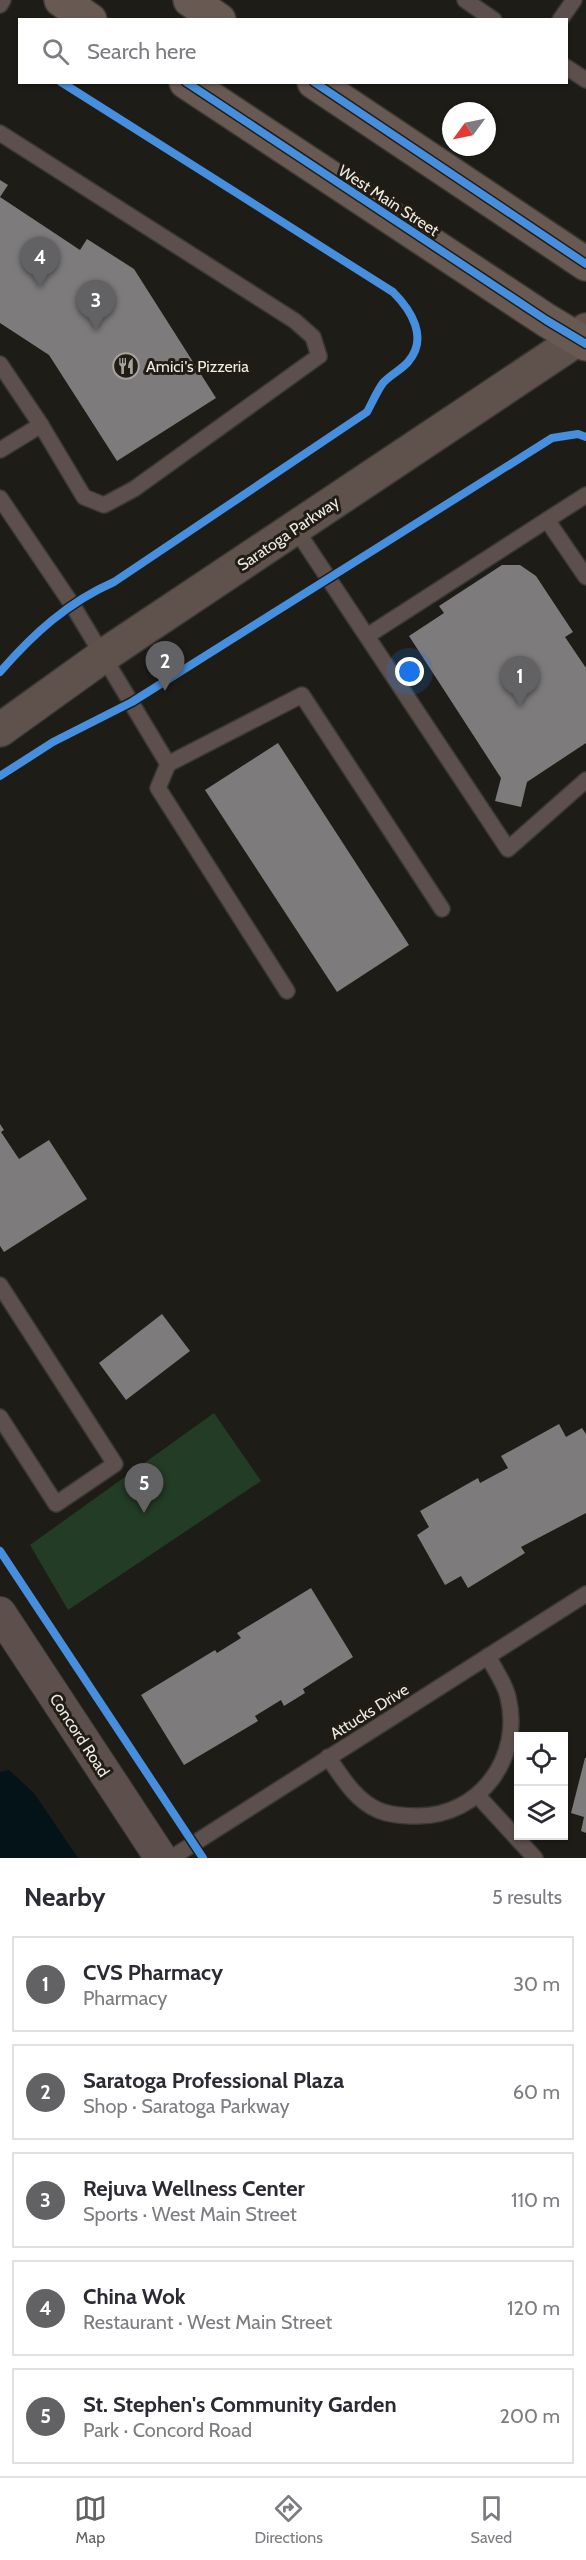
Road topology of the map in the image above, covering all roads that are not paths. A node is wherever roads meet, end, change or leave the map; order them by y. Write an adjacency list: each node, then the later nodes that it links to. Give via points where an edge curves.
1 (3, 0): 6 (lane)
2 (61, 0): 7 (main road)
3 (190, 0): 8 (main road)
4 (465, 0): 9 (lane)
5 (574, 0): 10 (lane)
6 (0, 5)
7 (87, 18)
8 (216, 18)
9 (491, 18)
10 (561, 18)
11 (568, 68): 12 (lane)
12 (586, 80)
13 (189, 84): 17 (main road, West Main Street)
14 (317, 84): 16 (main road)
15 (0, 133): 19 (lane, via 295,321 313,337 319,356 134,489 104,505 84,496)
16 (586, 264)
17 (583, 338): 24 (street, Saratoga Parkway)
18 (0, 364): 19 (lane)
19 (40, 425): 20 (lane)
20 (0, 450)
21 (586, 495): 23 (lane)
22 (0, 498): 27 (lane)
23 (547, 520): 25 (lane); 26 (lane)
24 (295, 528): 26 (lane); 27 (street, Saratoga Parkway)
25 (586, 577)
26 (367, 636): 30 (lane, via 508,849)
27 (104, 656): 28 (street, Saratoga Parkway); 29 (lane)
28 (0, 730)
29 (168, 764): 31 (lane, via 302,695); 32 (lane, via 158,788)
30 (586, 780)
31 (442, 909)
32 (287, 991)
33 (0, 1286): 34 (lane, via 115,1464 56,1504)
34 (0, 1417)
35 (586, 1594): 37 (lane, Attucks Drive)
36 (0, 1613): 40 (street, Concord Road)
37 (488, 1656): 38 (lane, Attucks Drive); 39 (lane, via 508,1696 511,1736 500,1770)
38 (328, 1758): 39 (lane, via 348,1787 379,1811 431,1816 455,1810); 41 (lane, Attucks Drive)
39 (478, 1796): 42 (lane)
40 (161, 1858)
41 (171, 1858)
42 (535, 1858)

